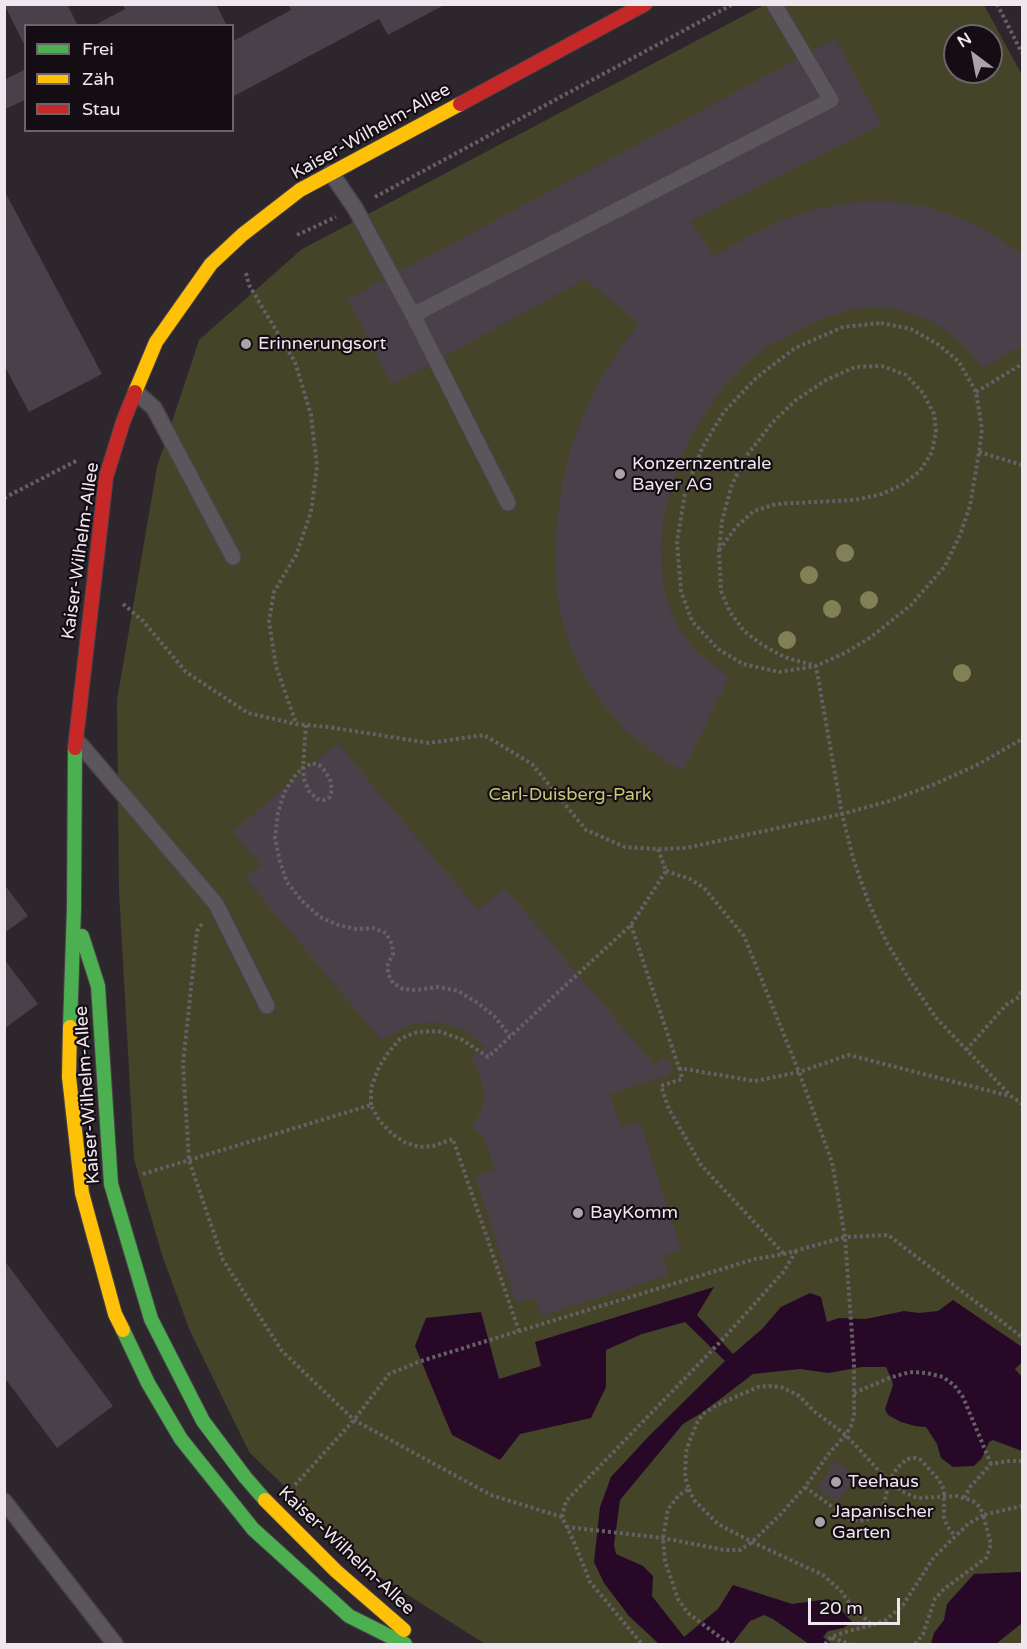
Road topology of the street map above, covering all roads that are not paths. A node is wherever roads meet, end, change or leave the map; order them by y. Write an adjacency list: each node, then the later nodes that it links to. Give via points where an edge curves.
1 (645, 4): 3 (street, Kaiser-Wilhelm-Allee)
2 (774, 4): 4 (lane, via 831,100)
3 (331, 173): 4 (lane, via 355,208); 5 (street, Kaiser-Wilhelm-Allee, via 300,189 211,264 156,342)
4 (413, 315): 6 (lane)
5 (136, 392): 7 (lane, via 154,408); 8 (street, Kaiser-Wilhelm-Allee, via 106,477)
6 (508, 503)
7 (233, 557)
8 (75, 739): 9 (street, Kaiser-Wilhelm-Allee); 10 (lane, via 216,904)
9 (74, 908): 13 (street, Kaiser-Wilhelm-Allee, via 69,1077 82,1193 115,1314 148,1383 181,1439 253,1529 349,1616); 14 (street, Kaiser-Wilhelm-Allee, via 98,986 111,1184 151,1319 203,1421 245,1477 336,1571)
10 (267, 1006)
11 (4, 1501): 12 (lane)
12 (114, 1644)
13 (405, 1644)
14 (420, 1644)

